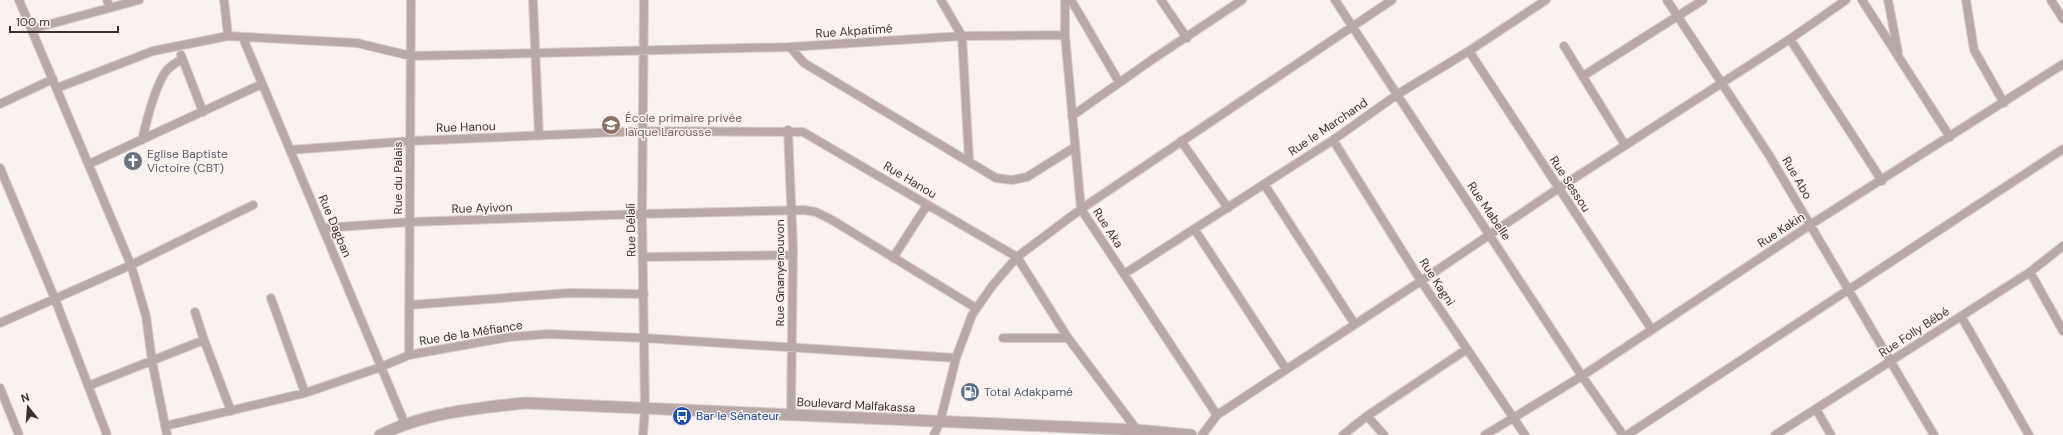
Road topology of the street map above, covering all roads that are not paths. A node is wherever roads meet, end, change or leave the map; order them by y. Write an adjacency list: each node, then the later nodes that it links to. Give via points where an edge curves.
1 (19, 0): 27 (street)
2 (107, 0): 23 (street)
3 (139, 0): 23 (street)
4 (224, 0): 29 (street)
5 (411, 0): 40 (street, Rue du Palais)
6 (533, 0): 39 (street)
7 (644, 0): 37 (street, Rue Délali)
8 (1065, 0): 28 (street, Rue Aka)
9 (1071, 0): 46 (street)
10 (1161, 0): 32 (street)
11 (1242, 0): 32 (street)
12 (1335, 0): 26 (street, Rue Mabelle)
13 (1392, 0): 26 (street)
14 (1546, 0): 38 (street, Rue le Marchand)
15 (1667, 0): 24 (street, Rue Abo)
16 (1703, 0): 24 (street)
17 (1846, 0): 33 (street)
18 (1862, 0): 41 (street)
19 (1888, 0): 41 (street)
20 (1966, 0): 51 (street, via 1974,50)
21 (2051, 0): 25 (street)
22 (944, 1): 30 (street)
23 (110, 8): 27 (street)
24 (1678, 16): 44 (street); 47 (street, Rue Abo)
25 (2063, 19)
26 (1352, 27): 50 (street, Rue Mabelle); 62 (street)
27 (32, 29): 45 (street)
28 (1065, 35): 30 (street, Rue Akpatimé); 54 (street, Rue Aka)
29 (228, 36): 31 (street, Rue Akpatimé); 35 (street)
30 (962, 36): 36 (street, Rue Akpatimé); 67 (street)
31 (243, 38): 40 (street, Rue Akpatimé, via 357,43); 48 (street, Rue Dagban)
32 (1187, 38): 46 (street)
33 (1790, 39): 47 (street); 70 (street)
34 (1564, 46): 44 (street)
35 (178, 48): 42 (street); 49 (street, via 153,51)
36 (790, 48): 37 (street, Rue Akpatimé); 67 (street, via 804,63)
37 (644, 51): 39 (street, Rue Akpatimé); 56 (street, Rue Délali)
38 (1469, 51): 50 (street, Rue le Marchand); 73 (street, Rue Sessou)
39 (535, 53): 40 (street, Rue Akpatimé); 57 (street)
40 (411, 56): 61 (street, Rue du Palais)
41 (1899, 57): 58 (street)
42 (182, 59): 53 (street); 59 (street, via 167,70 163,77 150,109)
43 (2063, 64): 51 (street, Rue Kakin)
44 (1583, 76): 63 (street)
45 (53, 79): 49 (street); 52 (street)
46 (1119, 82): 54 (street)
47 (1723, 83): 63 (street); 82 (street, Rue Abo)
48 (262, 84): 53 (street); 66 (street, Rue Dagban)
49 (57, 88): 68 (street)
50 (1398, 94): 60 (street, Rue le Marchand); 85 (street, Rue Mabelle)
51 (2004, 103): 58 (street, Rue Kakin)
52 (0, 104)
53 (202, 112): 59 (street)
54 (1072, 116): 64 (street, Rue Aka)
55 (788, 130): 56 (street, Rue Hanou); 76 (street, Rue Hanou, via 806,133); 79 (street, Rue Gnanyenouvon)
56 (644, 131): 57 (street, Rue Hanou); 80 (street, Rue Délali)
57 (539, 136): 61 (street, Rue Hanou)
58 (1950, 137): 70 (street, Rue Kakin)
59 (142, 140): 68 (street)
60 (1333, 140): 71 (street, Rue le Marchand); 94 (street, Rue Kagni)
61 (410, 141): 66 (street, Rue Hanou); 81 (street, Rue du Palais)
62 (1181, 141): 77 (street); 78 (street)
63 (1625, 145): 73 (street)
64 (1075, 147): 67 (street, via 1027,178 1012,180 996,178); 78 (street, Rue Aka)
65 (2063, 149): 95 (street)
66 (290, 150): 83 (street, Rue Dagban)
67 (969, 160)
68 (89, 164): 91 (street)
69 (0, 168): 72 (street)
70 (1882, 181): 82 (street, Rue Kakin)
71 (1264, 184): 77 (street, Rue le Marchand); 104 (street)
72 (8, 188): 74 (street); 98 (street)
73 (1559, 188): 85 (street); 105 (street, Rue Sessou)
74 (0, 192)
75 (253, 205): 91 (street)
76 (927, 205): 89 (street, Rue Hanou); 90 (street)
77 (1228, 208): 84 (street, Rue le Marchand)
78 (1081, 209): 89 (street); 93 (street, Rue Aka)
79 (791, 210): 80 (street, Rue Ayivon); 87 (street, Rue Gnanyenouvon); 90 (street, Rue Ayivon, via 816,212)
80 (642, 214): 81 (street, Rue Ayivon); 88 (street, Rue Délali)
81 (410, 222): 83 (street, Rue Ayivon); 99 (street, Rue du Palais)
82 (1810, 225): 95 (street, Rue Abo); 105 (street, Rue Kakin)
83 (323, 228): 117 (street, Rue Dagban)
84 (1195, 230): 93 (street, Rue le Marchand); 118 (street)
85 (1490, 235): 94 (street); 119 (street, Rue Mabelle)
86 (2063, 246): 92 (street, Rue Folly Bébé)
87 (793, 255): 88 (street); 111 (street, Rue Gnanyenouvon)
88 (643, 257): 96 (street, Rue Délali)
89 (1017, 257): 100 (street); 109 (street)
90 (893, 258): 100 (street, Rue Ayivon)
91 (131, 264): 98 (street); 115 (street, via 146,316)
92 (2030, 272): 102 (street, Rue Folly Bébé); 106 (street)
93 (1124, 274): 127 (street, Rue Aka)
94 (1421, 281): 104 (street); 112 (street, Rue Kagni)
95 (1848, 290): 116 (street, Rue Abo); 147 (street)
96 (644, 294): 99 (street, via 569,293); 107 (street, Rue Délali)
97 (271, 298): 122 (street)
98 (55, 299): 103 (street); 120 (street)
99 (409, 305): 113 (street, Rue du Palais)
100 (976, 308): 114 (street)
101 (195, 312): 110 (street)
102 (1961, 316): 116 (street, Rue Folly Bébé); 151 (street)
103 (0, 323)
104 (1354, 323): 118 (street)
105 (1652, 330): 119 (street, Rue Kakin)
106 (2063, 331)
107 (644, 338): 111 (street, Rue de la Méfiance); 113 (street, Rue de la Méfiance, via 548,334 510,337); 123 (street, Rue Délali)
108 (1003, 338): 109 (street)
109 (1068, 338): 133 (street)
110 (204, 340): 115 (street); 125 (street)
111 (792, 347): 114 (street, Rue de la Méfiance); 126 (street, Rue Gnanyenouvon)
112 (1468, 349): 128 (street); 129 (street, Rue Kagni)
113 (408, 355): 117 (street, Rue de la Méfiance)
114 (956, 358): 130 (street)
115 (152, 361): 120 (street); 132 (street)
116 (1891, 361): 124 (street, Rue Folly Bébé); 150 (street, Rue Abo)
117 (381, 367): 122 (street, Rue de la Méfiance); 131 (street, Rue Dagban)
118 (1286, 369): 127 (street)
119 (1582, 376): 129 (street, Rue Kakin); 146 (street, Rue Mabelle)
120 (88, 386): 135 (street)
121 (0, 388): 134 (street)
122 (305, 393): 125 (street, Rue de la Méfiance)
123 (645, 409): 126 (street, Boulevard Malfakassa); 131 (street, Boulevard Malfakassa, via 526,404 481,407); 138 (street, Rue Délali)
124 (1816, 409): 148 (street, Rue Folly Bébé); 149 (street)
125 (231, 411): 132 (street, Rue de la Méfiance)
126 (791, 415): 130 (street, Boulevard Malfakassa)
127 (1217, 415): 141 (street)
128 (1368, 416): 142 (street); 143 (street)
129 (1514, 418): 144 (street, Rue Kakin); 145 (street, Rue Kagni)
130 (940, 422): 133 (street, Boulevard Malfakassa); 139 (street)
131 (405, 424): 137 (street, Boulevard Malfakassa)
132 (165, 426): 136 (street)
133 (1137, 430): 140 (street, Boulevard Malfakassa)
134 (19, 435)
135 (107, 435)
136 (167, 435)
137 (380, 435)
138 (643, 435)
139 (934, 435)
140 (1192, 435)
141 (1202, 435)
142 (1343, 435)
143 (1384, 435)
144 (1485, 435)
145 (1525, 435)
146 (1623, 435)
147 (1627, 435)
148 (1775, 435)
149 (1831, 435)
150 (1934, 435)
151 (2029, 435)

